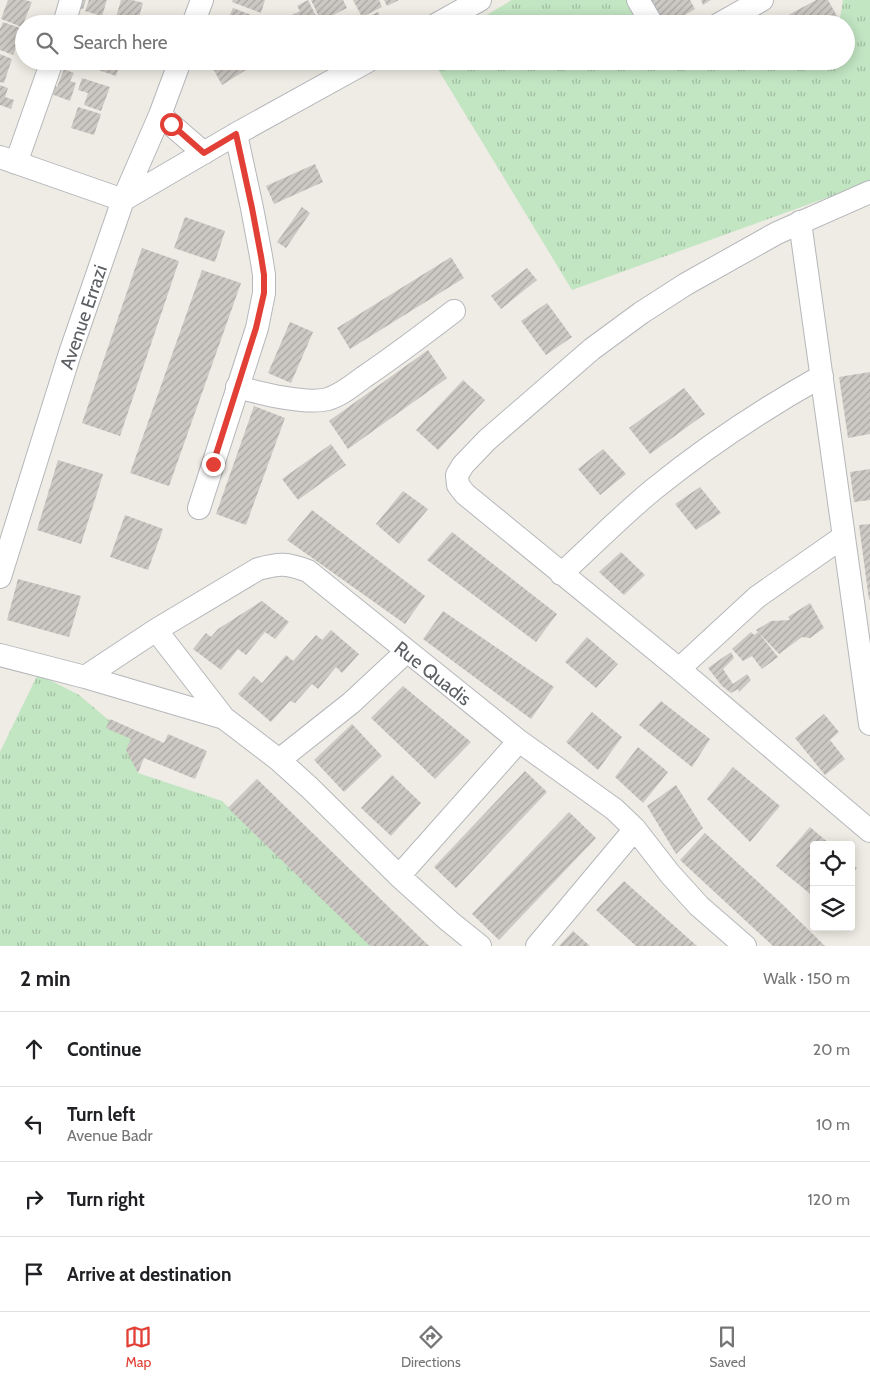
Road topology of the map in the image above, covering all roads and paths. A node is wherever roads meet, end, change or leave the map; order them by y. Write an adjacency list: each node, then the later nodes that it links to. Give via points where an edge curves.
1 (71, 0): 6 (street)
2 (202, 0): 7 (street)
3 (480, 0): 8 (street)
4 (638, 0): 9 (street)
5 (762, 0): 10 (street)
6 (67, 15)
7 (196, 15)
8 (453, 15)
9 (647, 15)
10 (735, 15)
11 (48, 70): 17 (street)
12 (177, 70): 14 (street, Avenue Errazi)
13 (352, 70): 15 (street)
14 (160, 115): 16 (street); 19 (street, Avenue Errazi)
15 (236, 134): 16 (street); 23 (street, via 264,284 256,328)
16 (204, 153): 19 (street)
17 (8, 160): 19 (street)
18 (870, 192): 20 (street)
19 (123, 200): 27 (street, Avenue Errazi, via 70,353)
20 (800, 222): 22 (street); 26 (street, via 686,284 641,313 592,349 487,440 463,465 457,475 458,485 465,494)
21 (454, 311): 23 (street, via 408,347 328,399 313,401)
22 (822, 376): 25 (street); 26 (street, via 717,441 653,490)
23 (237, 387): 24 (street)
24 (198, 508)
25 (843, 537): 31 (street, via 757,597); 34 (street)
26 (561, 574): 31 (street)
27 (0, 577)
28 (156, 630): 29 (street, Rue Quadis, via 258,569 290,564 308,572); 32 (street, Rue Quadis); 33 (street)
29 (406, 652): 35 (street, Rue Quadis); 36 (street, via 351,703)
30 (0, 655): 32 (street)
31 (679, 669): 38 (street)
32 (85, 677): 33 (street)
33 (224, 718): 36 (street)
34 (870, 724)
35 (519, 740): 37 (street, Rue Quadis, via 614,809); 39 (street)
36 (280, 760): 39 (street)
37 (635, 829): 41 (street); 42 (street, Rue Quadis, via 699,906)
38 (870, 831)
39 (398, 876): 40 (street)
40 (480, 946)
41 (537, 946)
42 (745, 946)

